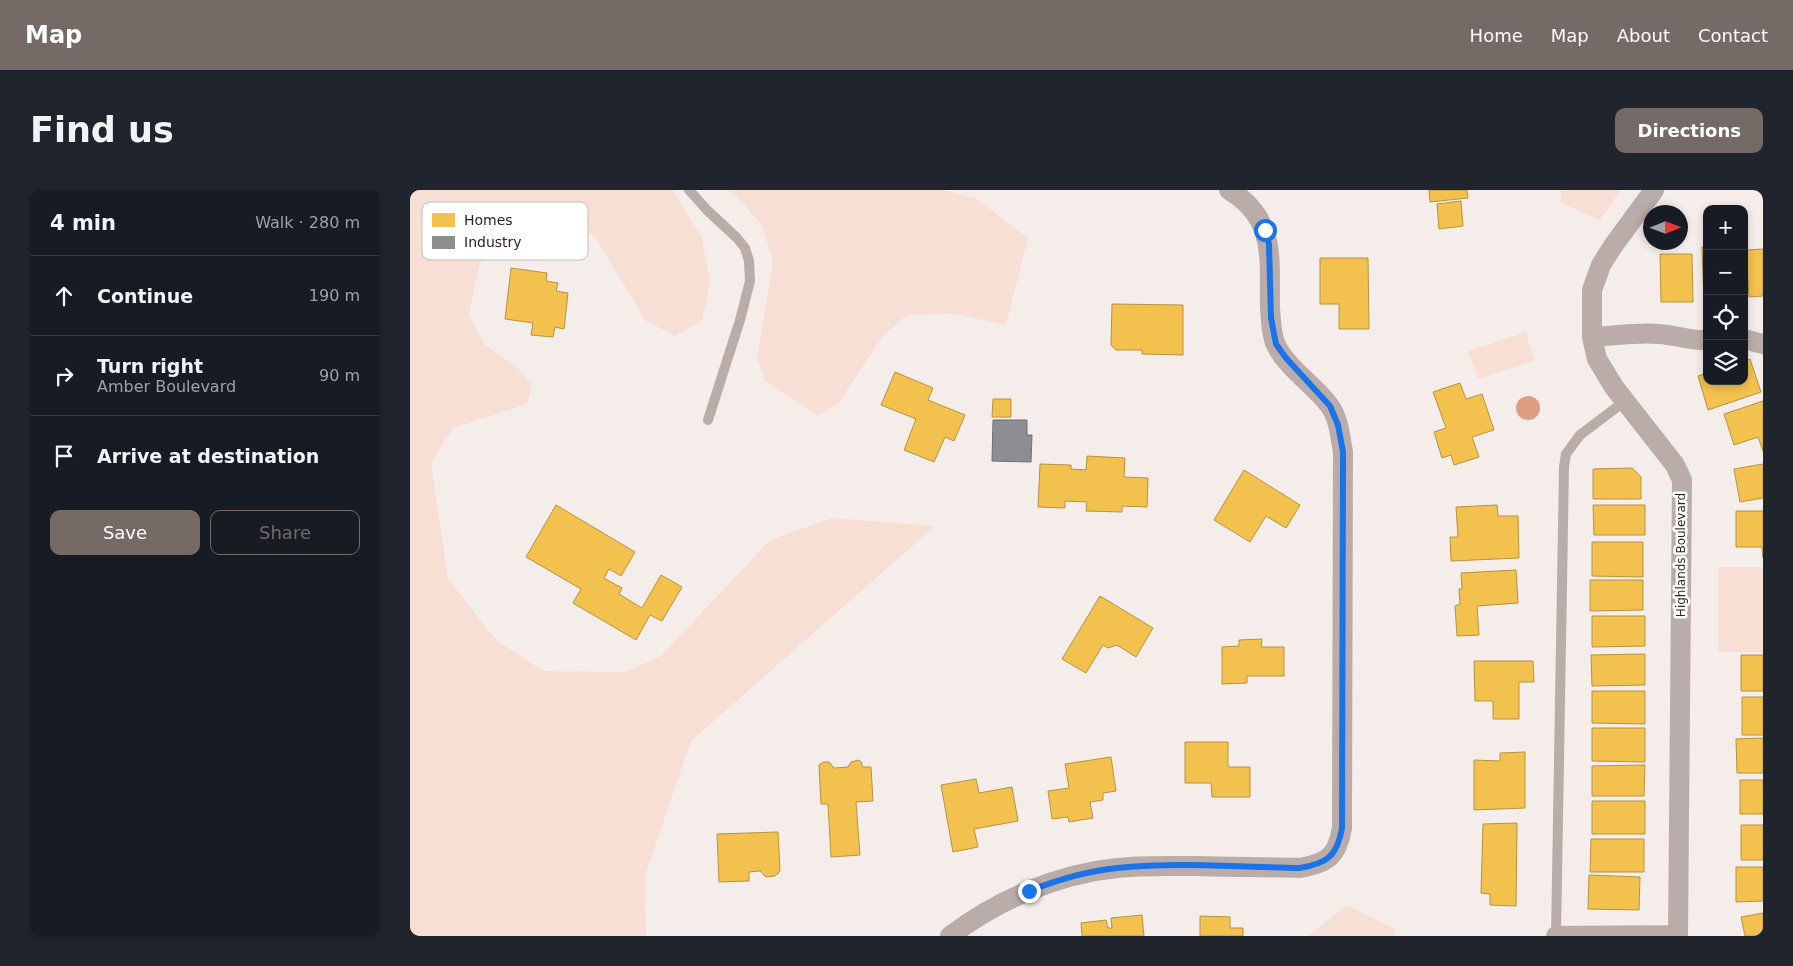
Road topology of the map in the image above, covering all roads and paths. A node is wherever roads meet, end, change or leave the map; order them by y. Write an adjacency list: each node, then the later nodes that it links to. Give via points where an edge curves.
1 (689, 190): 9 (lane, via 737,238 749,261 750,281)
2 (1229, 190): 10 (street, via 1257,215 1265,230 1269,244 1271,318 1276,344 1330,406 1338,425 1343,452 1342,828 1336,850 1331,857 1300,868 1150,866 1088,873 1029,891 978,916)
3 (1654, 190): 4 (street, Highlands Boulevard, via 1601,265 1592,290)
4 (1592, 337): 5 (street, via 1670,334); 8 (street, Highlands Boulevard, via 1597,358)
5 (1703, 340)
6 (1748, 340): 7 (street)
7 (1763, 344)
8 (1625, 401): 11 (lane, via 1580,435 1566,454 1564,467); 12 (street, Highlands Boulevard, via 1675,465 1682,480)
9 (708, 420)
10 (950, 936)
11 (1556, 936): 12 (street)
12 (1678, 936)

